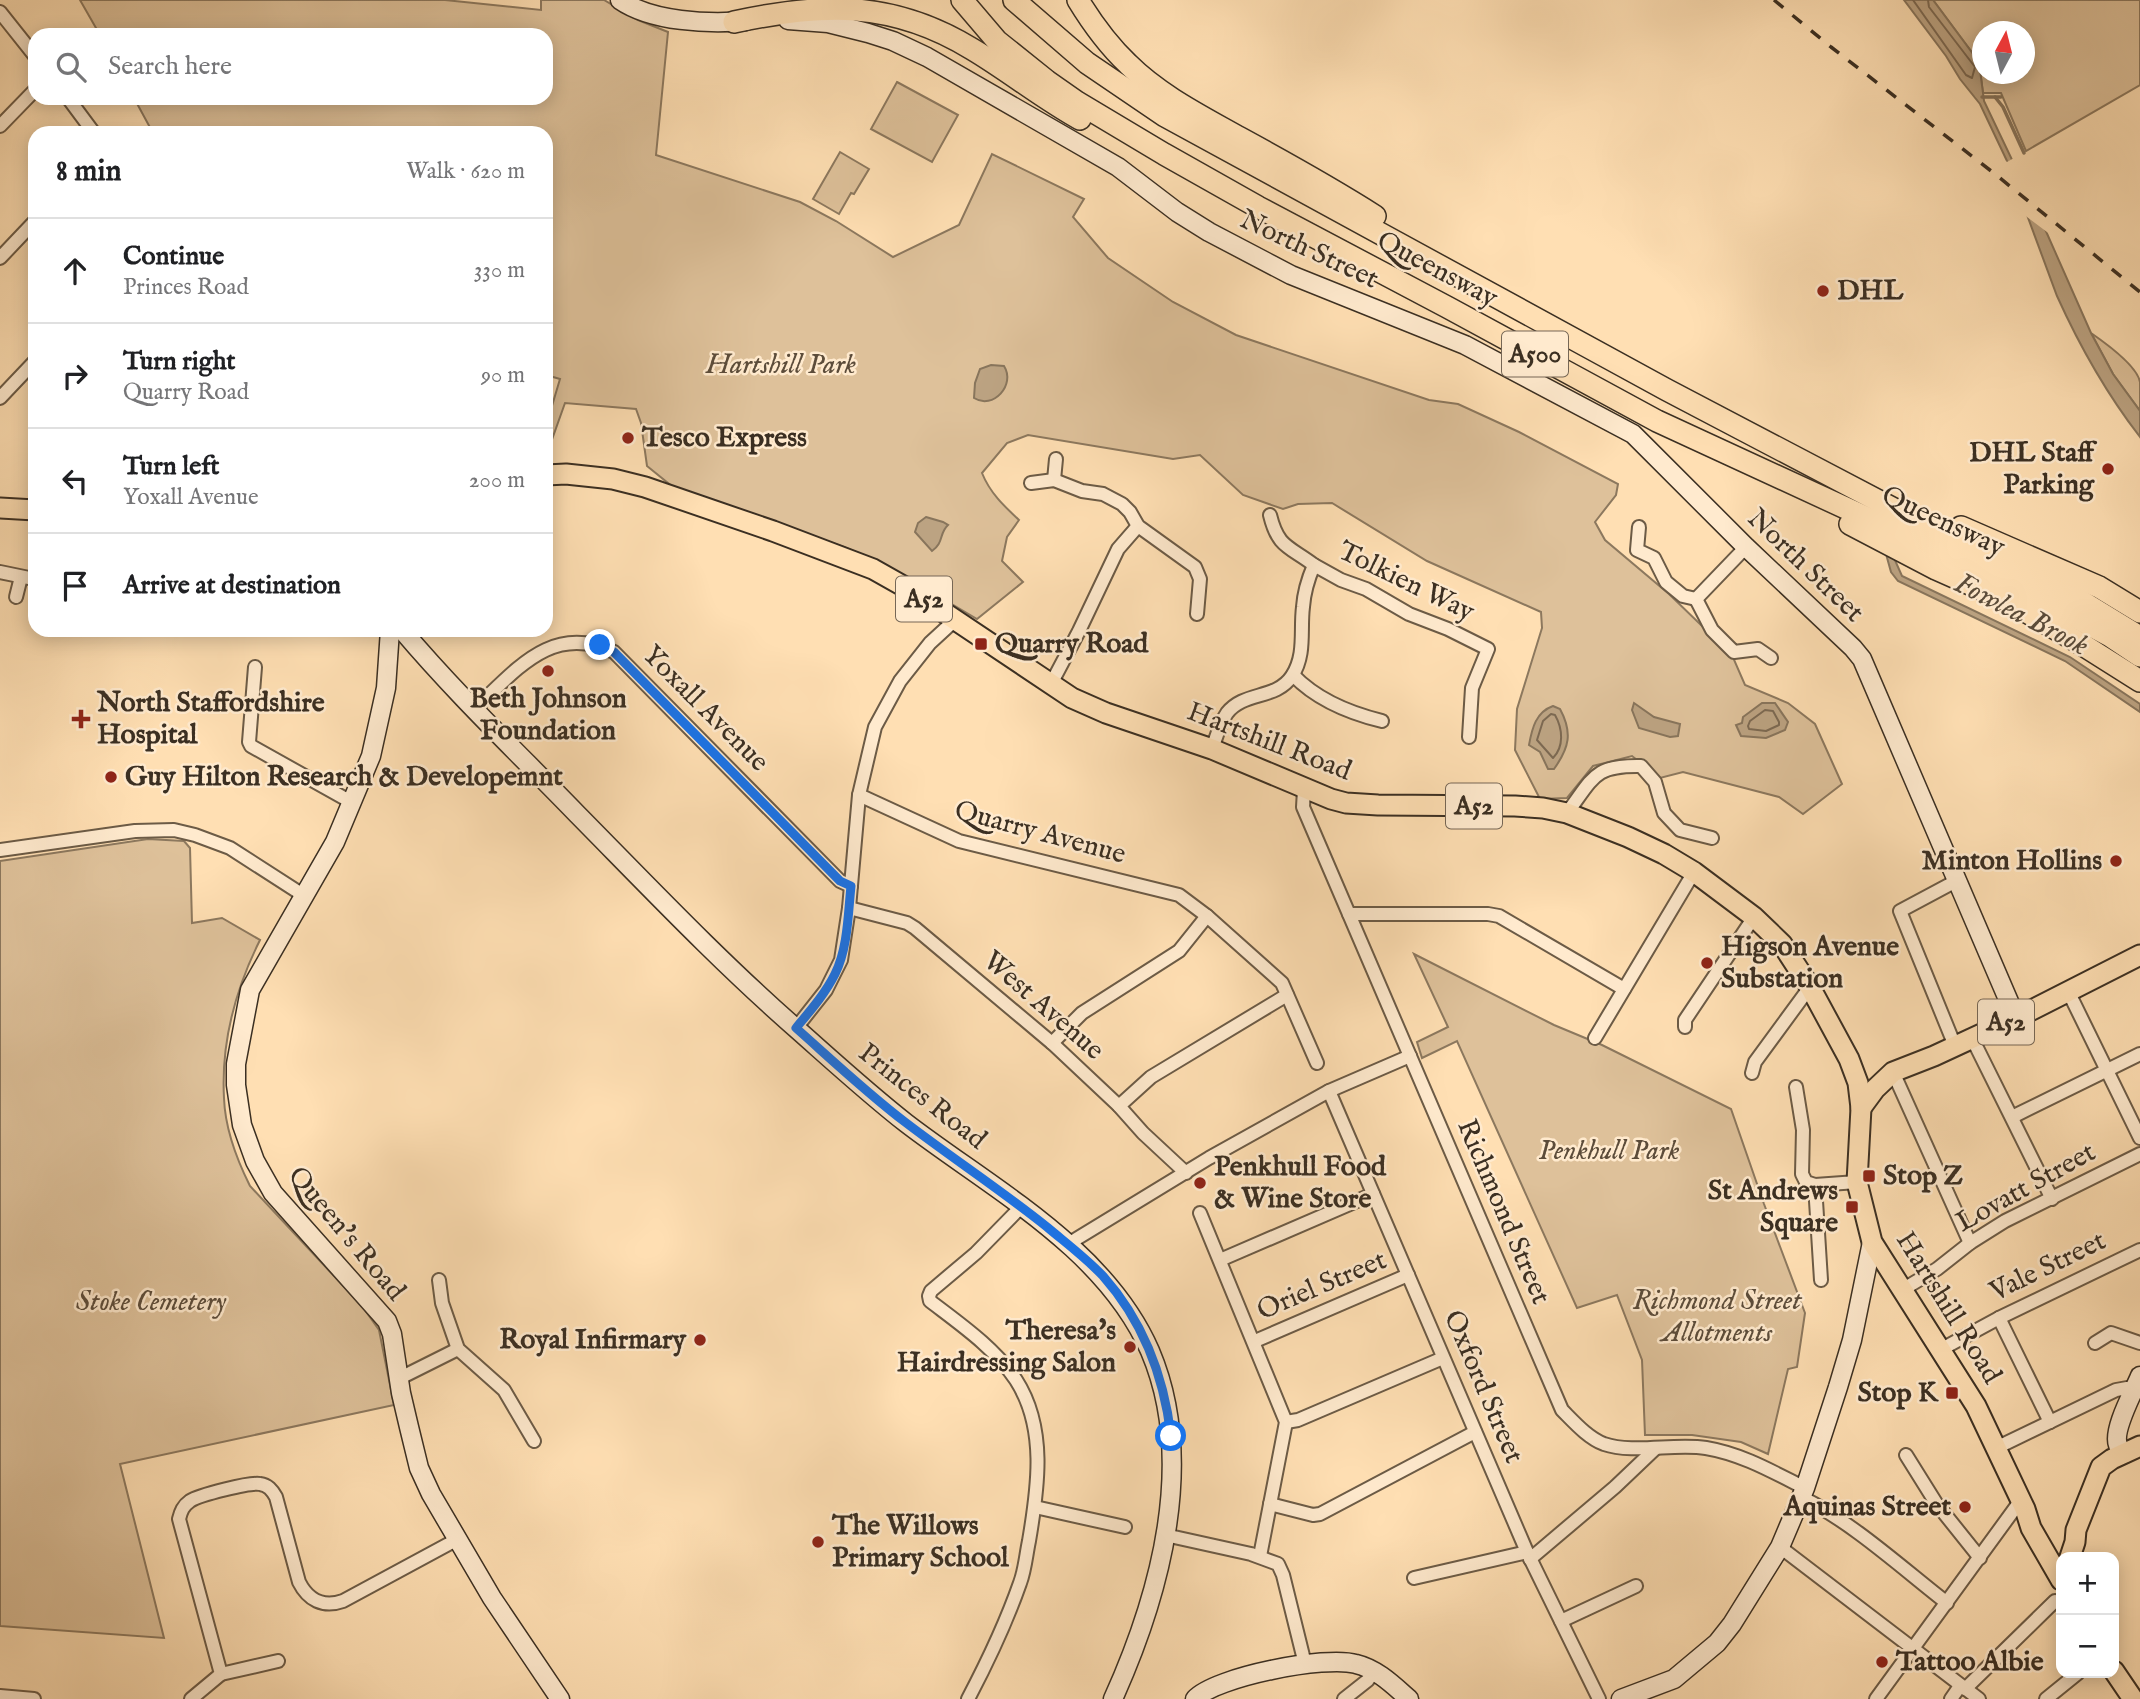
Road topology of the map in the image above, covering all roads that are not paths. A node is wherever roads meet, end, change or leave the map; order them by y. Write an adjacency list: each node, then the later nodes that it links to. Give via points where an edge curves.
1 (620, 0): 6 (street, North Street, via 672,18)
2 (962, 0): 12 (highway, Queensway / A500, via 997,41 1057,88)
3 (1014, 0): 15 (highway, Queensway / A500, via 1087,63 1165,116)
4 (1078, 0): 15 (highway, via 1100,33 1157,88 1338,192)
5 (0, 12): 7 (street)
6 (734, 22): 12 (highway, via 807,9 897,15 970,47 1047,101 1104,132); 29 (street, North Street, via 828,23 893,41 927,57 1118,167 1209,232 1291,275 1465,345 1633,434)
7 (28, 47)
8 (28, 97): 10 (street)
9 (73, 105): 11 (street)
10 (0, 126)
11 (89, 126)
12 (1258, 207): 19 (highway, Queensway / A500)
13 (28, 228): 14 (street)
14 (0, 258)
15 (1548, 324): 17 (highway, Queensway / A500)
16 (28, 368): 18 (street)
17 (1667, 390): 34 (highway, via 2099,587); 39 (highway, Queensway / A500, via 1911,518 2068,593)
18 (0, 398)
19 (1657, 421): 40 (highway, Queensway / A500, via 2030,593); 44 (highway, via 1731,466 2008,601)
20 (1056, 459): 22 (street)
21 (553, 475): 36 (main road, Hartshill Road / A52, via 640,485 773,531 873,569)
22 (1054, 480): 23 (street); 27 (street, via 1113,499 1130,512)
23 (1031, 483)
24 (0, 508): 25 (main road)
25 (28, 510)
26 (1270, 515): 30 (street, via 1281,543)
27 (1138, 526): 35 (street, via 1195,567 1200,579); 45 (street, via 1118,549)
28 (1639, 527): 33 (street, via 1637,550 1654,558 1667,582 1683,596)
29 (1746, 547): 33 (street); 57 (street, North Street, via 1862,659)
30 (1314, 565): 43 (street, Tolkien Way, via 1307,581 1303,643); 48 (street, Tolkien Way, via 1488,649 1472,688)
31 (0, 572): 32 (street, via 25,577)
32 (16, 597)
33 (1696, 599): 41 (street, via 1712,630 1734,652 1758,649)
34 (2140, 612)
35 (1197, 614)
36 (955, 620): 45 (main road, Hartshill Road / A52); 51 (street, via 930,643 885,705 875,727)
37 (390, 637): 52 (street, Queen's Road, via 379,726)
38 (408, 637): 46 (street, Princes Road)
39 (2140, 637)
40 (2140, 656)
41 (1771, 657)
42 (255, 667): 52 (street, via 251,746)
43 (1293, 675): 47 (street, via 1335,705); 49 (street, via 1273,692 1238,703 1227,713)
44 (2140, 681)
45 (1051, 684): 49 (main road, Hartshill Road / A52, via 1087,706)
46 (474, 710): 58 (street, Yoxall Avenue, via 530,658 548,648 575,641 600,645 614,652 840,881); 71 (street, Princes Road)
47 (1382, 721)
48 (1469, 737)
49 (1212, 748): 50 (main road, Hartshill Road / A52)
50 (1304, 790): 53 (main road, Hartshill Road / A52, via 1346,803 1515,806); 61 (street, Richmond Street, via 1303,807)
51 (859, 795): 58 (street); 62 (street, Quarry Avenue, via 959,841 1179,895)
52 (353, 803): 59 (street, Queen's Road)
53 (1567, 813): 54 (street, via 1596,774 1616,765 1642,766 1655,782 1664,813 1680,830); 56 (main road, Hartshill Road / A52, via 1628,837)
54 (1712, 838)
55 (0, 850): 59 (street, via 174,830 230,848)
56 (1694, 872): 63 (main road, Hartshill Road / A52); 66 (street)
57 (1958, 880): 69 (street, North Street); 73 (street, via 1900,911)
58 (851, 886): 60 (street)
59 (303, 895): 112 (street, Queen's Road, via 250,990 236,1063 242,1125 273,1193 387,1321)
60 (849, 908): 71 (street, via 836,973); 74 (street, West Avenue, via 915,928)
61 (1349, 915): 66 (street, via 1499,916); 76 (street, Richmond Street)
62 (1207, 916): 68 (street, via 1282,983); 74 (street, via 1180,951 1082,1013)
63 (1754, 916): 65 (main road, Hartshill Road / A52, via 1782,944); 70 (street, via 1685,1020)
64 (2140, 955): 67 (main road, A52)
65 (1810, 987): 77 (main road, Hartshill Road / A52); 81 (street, via 1755,1062)
66 (1624, 989): 72 (street)
67 (2069, 993): 69 (main road, A52); 79 (street)
68 (1287, 995): 78 (street); 84 (street, via 1151,1077)
69 (2016, 1018): 73 (main road, A52)
70 (1685, 1027)
71 (796, 1028): 94 (street, Princes Road, via 904,1121)
72 (1595, 1038)
73 (1964, 1042): 80 (main road, A52); 86 (street)
74 (1052, 1043): 84 (street, West Avenue)
75 (2140, 1054): 79 (street)
76 (1409, 1056): 83 (street); 119 (street, Richmond Street, via 1562,1410 1605,1444)
77 (1849, 1059): 80 (main road, via 1870,1070); 85 (main road, Hartshill Road / A52)
78 (1318, 1063)
79 (2107, 1071): 86 (street); 87 (street)
80 (1893, 1072): 85 (main road, A52); 97 (street)
81 (1752, 1073)
82 (1796, 1087): 91 (street, via 1795,1117 1803,1130 1802,1174 1806,1182)
83 (1329, 1091): 89 (street); 92 (street, Oxford Street)
84 (1119, 1106): 89 (street, West Avenue)
85 (1861, 1108): 90 (main road, Hartshill Road / A52)
86 (2011, 1117): 93 (street)
87 (2140, 1138)
88 (2140, 1154): 93 (street, Lovatt Street)
89 (1186, 1173): 98 (street)
90 (1857, 1182): 91 (street); 96 (main road, Hartshill Road / A52)
91 (1815, 1185): 103 (street)
92 (1373, 1194): 100 (street); 101 (street, Oxford Street)
93 (2052, 1199): 97 (street, Lovatt Street, via 2005,1220)
94 (1021, 1207): 98 (street, Princes Road); 127 (street, via 929,1296 995,1356 1027,1400 1037,1432)
95 (1200, 1213): 100 (street)
96 (1872, 1242): 104 (main road, Hartshill Road / A52); 124 (street, via 1852,1340)
97 (1970, 1243): 104 (street, Lovatt Street)
98 (1068, 1244): 130 (street, Princes Road, via 1117,1294 1159,1375 1169,1415 1172,1456)
99 (2140, 1250): 105 (street, Vale Street)
100 (1220, 1260): 106 (street)
101 (1408, 1275): 106 (street, Oriel Street); 111 (street, Oxford Street)
102 (439, 1280): 109 (street, via 438,1303)
103 (1821, 1280)
104 (1902, 1290): 110 (main road, Hartshill Road / A52)
105 (1999, 1318): 110 (street, Vale Street); 115 (street)
106 (1255, 1341): 114 (street)
107 (2095, 1343): 108 (street, via 2111,1333)
108 (2140, 1343)
109 (457, 1349): 112 (street); 118 (street, via 504,1391)
110 (1940, 1349): 120 (main road, Hartshill Road / A52)
111 (1443, 1357): 114 (street); 117 (street, Oxford Street)
112 (400, 1378): 131 (street, Queen's Road, via 419,1468)
113 (2137, 1383): 115 (street); 116 (street)
114 (1286, 1422): 125 (street)
115 (2050, 1422): 120 (street)
116 (2119, 1427): 121 (street, via 2119,1448); 123 (street, via 2111,1436)
117 (1475, 1433): 125 (street, via 1320,1514); 135 (street, Oxford Street)
118 (534, 1441)
119 (1656, 1448): 124 (street, Richmond Street, via 1704,1448 1733,1455); 135 (street, via 1615,1488)
120 (1996, 1448): 126 (main road, Hartshill Road / A52)
121 (2133, 1450): 123 (main road)
122 (1906, 1455): 136 (street, via 1936,1503)
123 (2101, 1467): 129 (main road)
124 (1803, 1492): 132 (street); 141 (street, Richmond Street)
125 (1270, 1504): 134 (street)
126 (2023, 1505): 129 (main road, Hartshill Road / A52, via 2047,1536 2066,1539); 136 (street); 137 (main road, Hartshill Road / A52)
127 (1035, 1507): 128 (street); 156 (street, via 1021,1580 993,1652)
128 (1125, 1527)
129 (2076, 1530): 133 (main road)
130 (1164, 1535): 134 (street); 157 (street, Princes Road, via 1141,1626)
131 (456, 1540): 147 (street, via 343,1601 322,1603 304,1593 299,1582 271,1489 253,1483 188,1502 179,1519); 155 (street, Queen's Road)
132 (1780, 1547): 143 (street); 162 (street, via 1717,1643 1674,1679)
133 (2072, 1552)
134 (1260, 1556): 145 (street, via 1278,1564 1283,1575)
135 (1528, 1556): 138 (street); 142 (street, Oxford Street)
136 (1980, 1558): 141 (street)
137 (2056, 1571)
138 (1414, 1578)
139 (1636, 1586): 142 (street)
140 (2055, 1601): 150 (street)
141 (1947, 1603): 143 (street)
142 (1561, 1621): 161 (street, Oxford Street)
143 (1913, 1649): 150 (street); 163 (street)
144 (278, 1661): 147 (street)
145 (1305, 1664): 146 (street, via 1350,1662); 151 (street)
146 (1374, 1670): 159 (street); 160 (street)
147 (221, 1674): 154 (street)
148 (2072, 1678): 166 (street)
149 (2119, 1678): 167 (main road)
150 (1963, 1687): 164 (street); 165 (street)
151 (1218, 1692): 158 (street, via 1199,1694)
152 (0, 1696): 153 (street)
153 (34, 1699)
154 (191, 1699)
155 (560, 1699)
156 (968, 1699)
157 (1113, 1699)
158 (1195, 1699)
159 (1344, 1699)
160 (1409, 1699)
161 (1599, 1699)
162 (1621, 1699)
163 (1876, 1699)
164 (1951, 1699)
165 (1979, 1699)
166 (2046, 1699)
167 (2133, 1699)

